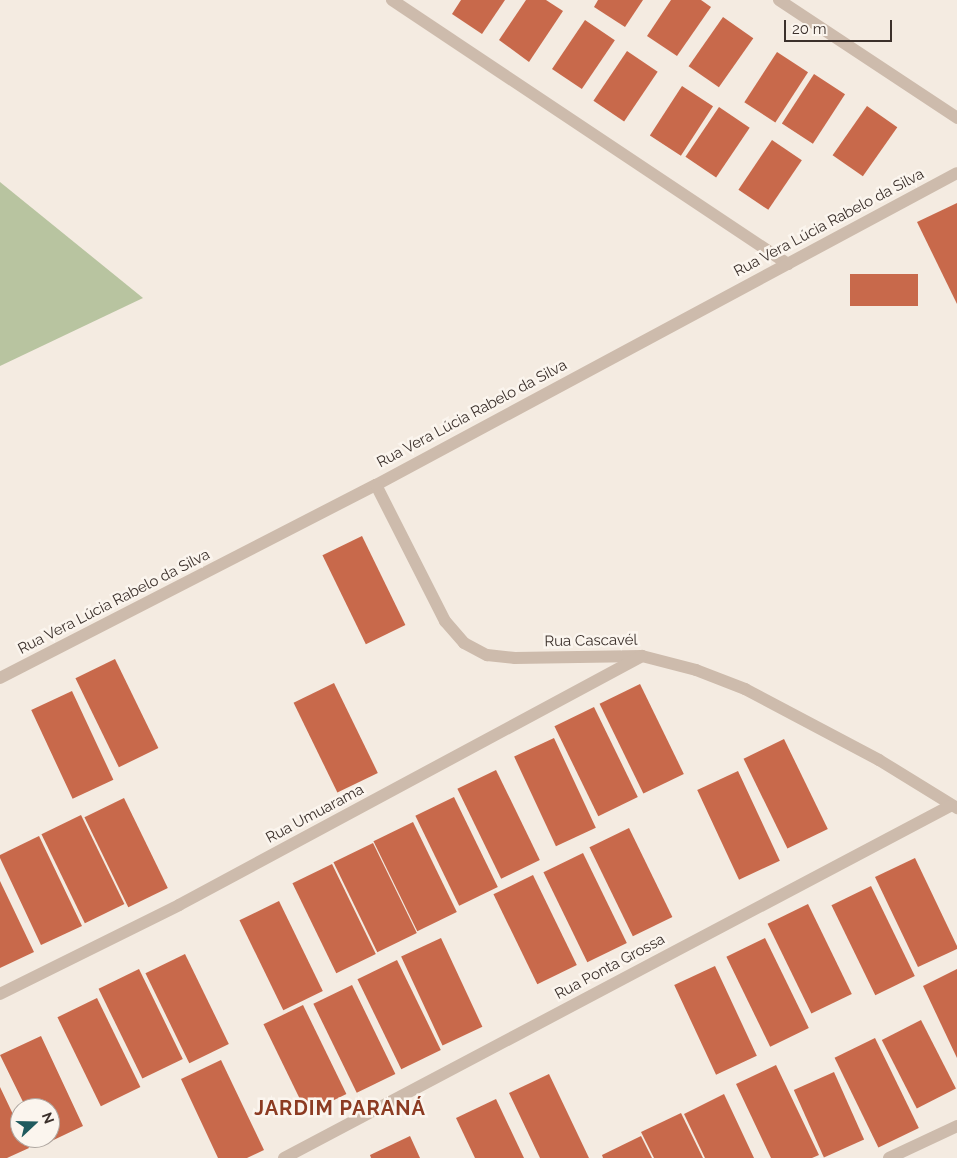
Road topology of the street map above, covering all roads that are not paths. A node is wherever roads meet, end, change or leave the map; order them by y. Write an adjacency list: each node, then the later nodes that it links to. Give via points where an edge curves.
1 (392, 0): 5 (street)
2 (779, 0): 3 (street)
3 (957, 118)
4 (957, 173): 5 (street, Rua Vera Lúcia Rabelo da Silva)
5 (788, 264): 6 (street, Rua Vera Lúcia Rabelo da Silva)
6 (376, 484): 7 (street, Rua Cascavél, via 445,621 464,643 487,655 515,658); 8 (street, Rua Vera Lúcia Rabelo da Silva)
7 (642, 656): 9 (street, Rua Cascavél, via 696,670 745,689 879,760); 10 (street, Rua Umuarama, via 179,905)
8 (0, 678)
9 (954, 807): 12 (street, Rua Ponta Grossa)
10 (0, 994)
11 (957, 1126): 13 (street)
12 (284, 1158)
13 (889, 1158)

